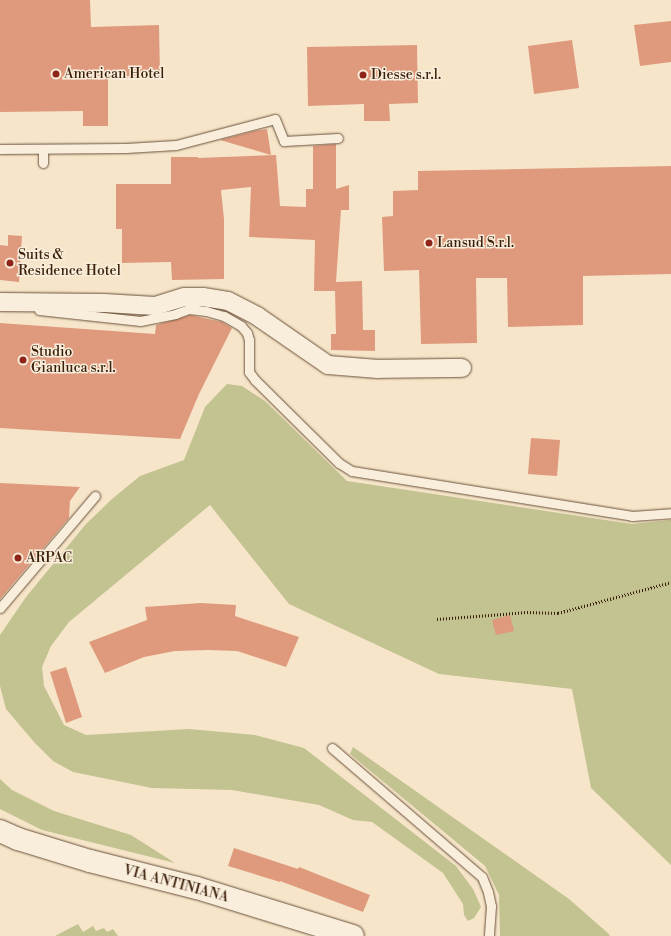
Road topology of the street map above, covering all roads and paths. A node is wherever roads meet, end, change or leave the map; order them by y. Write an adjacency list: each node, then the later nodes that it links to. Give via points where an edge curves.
1 (338, 138): 3 (lane, via 284,141 275,119 176,145)
2 (0, 149): 3 (lane)
3 (43, 149): 4 (lane)
4 (43, 163)
5 (0, 302): 7 (street, via 155,306 184,297 203,297 228,301 256,316 328,365)
6 (0, 305): 9 (lane, via 140,321 189,309 224,316 241,326 247,333 249,372 255,380 339,463 352,471 632,516)
7 (462, 368)
8 (95, 496): 11 (lane)
9 (671, 513)
10 (671, 582): 12 (path, via 558,613 527,612)
11 (0, 608)
12 (437, 619)
13 (332, 748): 16 (lane, via 482,877 491,906)
14 (0, 831): 15 (street, VIA ANTINIANA, via 90,861 197,888)
15 (353, 936)
16 (489, 936)

